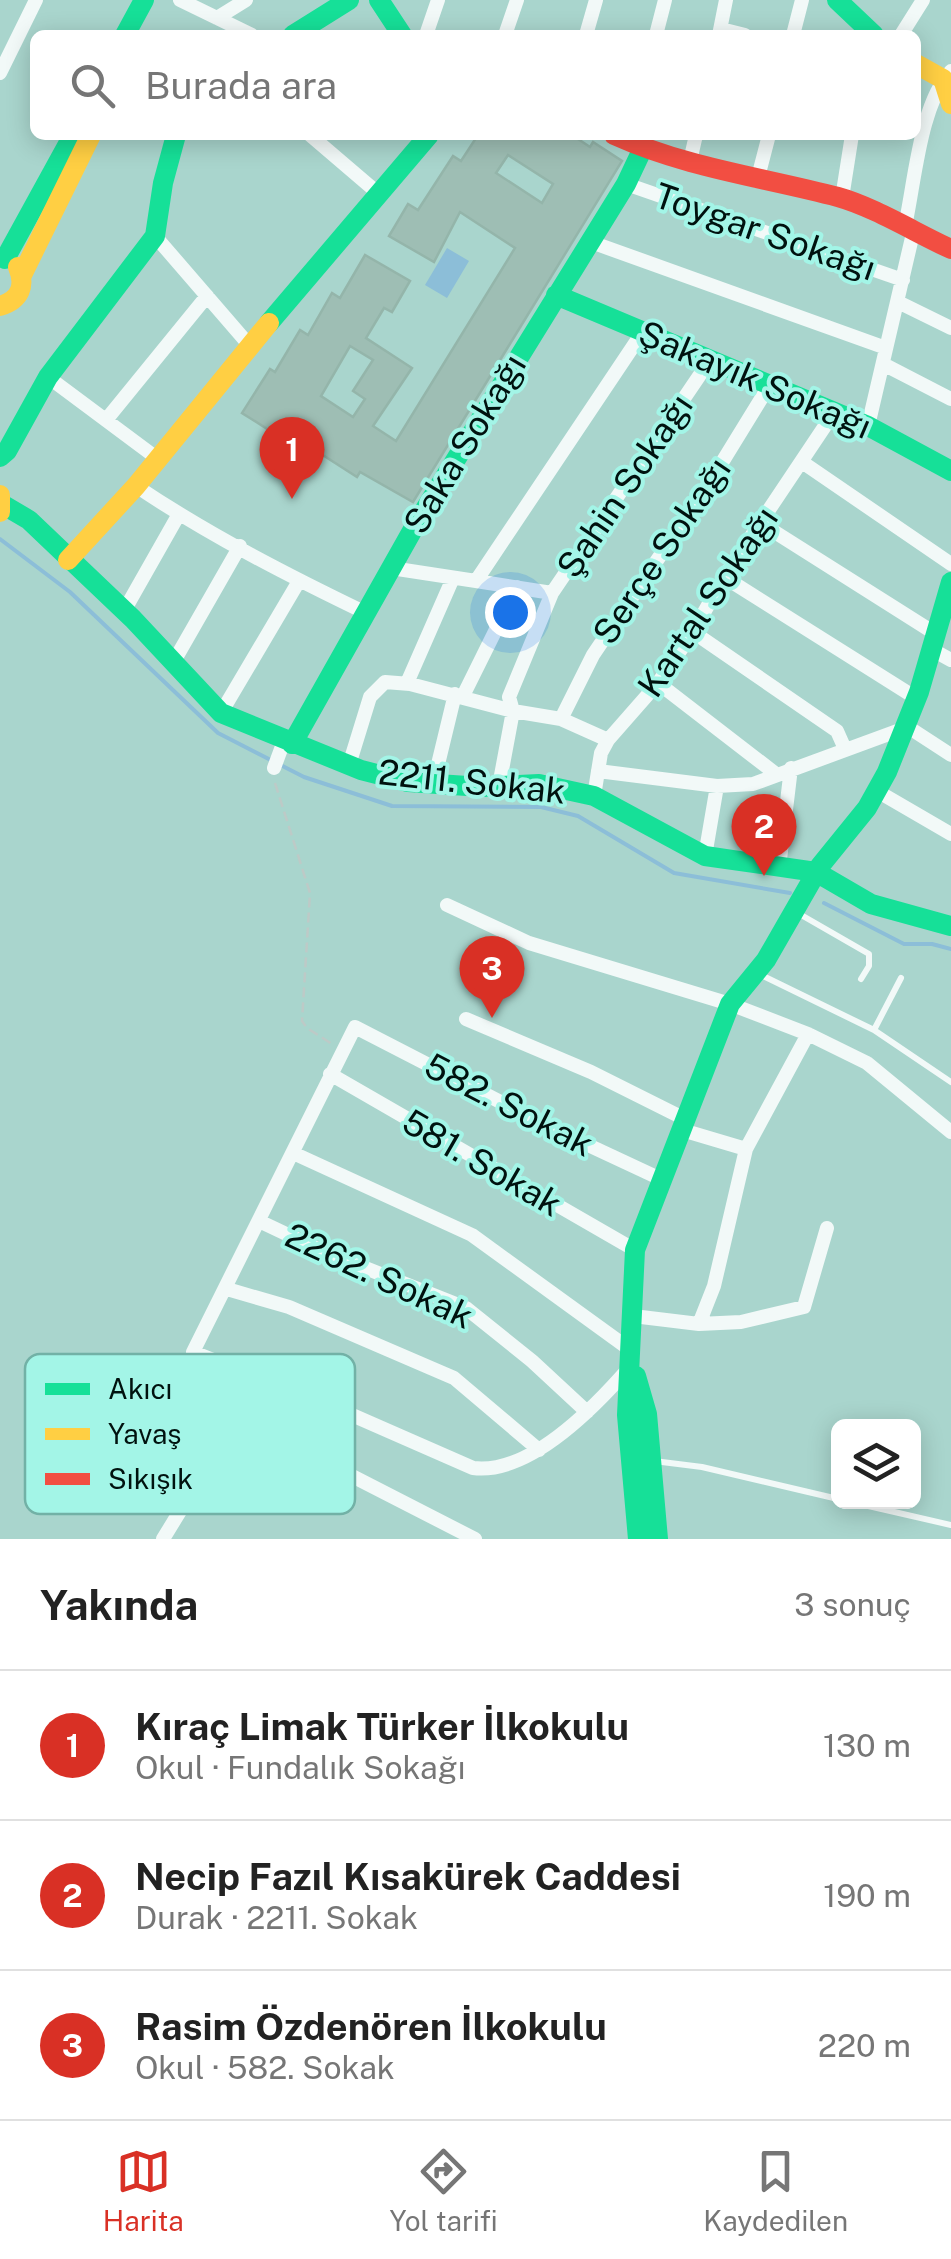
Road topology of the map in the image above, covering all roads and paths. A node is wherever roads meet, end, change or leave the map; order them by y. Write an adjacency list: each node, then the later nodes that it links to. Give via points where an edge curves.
1 (36, 0): 31 (street)
2 (144, 0): 17 (street)
3 (158, 0): 18 (street)
4 (180, 0): 16 (street)
5 (246, 0): 16 (street)
6 (349, 0): 20 (street)
7 (379, 0): 21 (street)
8 (438, 0): 22 (street)
9 (516, 0): 23 (street)
10 (596, 0): 24 (street)
11 (726, 0): 26 (street)
12 (802, 0): 27 (street)
13 (923, 0): 29 (street)
14 (661, 1): 25 (street)
15 (841, 1): 28 (street)
16 (217, 18): 19 (street)
17 (128, 30)
18 (143, 30)
19 (242, 30)
20 (305, 30)
21 (399, 30)
22 (428, 30)
23 (507, 30)
24 (587, 30)
25 (657, 30)
26 (720, 30)
27 (794, 30)
28 (867, 30)
29 (904, 30)
30 (921, 66): 32 (street)
31 (0, 73)
32 (947, 75): 33 (street); 48 (street, via 930,108)
33 (951, 104)
34 (70, 140): 52 (street)
35 (90, 140): 53 (street)
36 (175, 140): 49 (street)
37 (316, 140): 46 (street)
38 (419, 140): 46 (street)
39 (628, 140): 43 (street); 45 (street, Saka Sokağı)
40 (695, 140): 43 (street)
41 (768, 140): 44 (street)
42 (851, 140): 47 (street)
43 (690, 162): 44 (street)
44 (758, 181): 47 (street)
45 (626, 184): 50 (street, Saka Sokağı); 54 (street, Toygar Sokağı)
46 (379, 194): 61 (street)
47 (842, 198): 48 (street)
48 (910, 228): 51 (street); 54 (street)
49 (155, 236): 56 (street); 65 (street)
50 (590, 242): 55 (street, Saka Sokağı); 62 (street)
51 (951, 249)
52 (2, 259): 53 (street)
53 (22, 276): 58 (street, via 22,290)
54 (903, 280): 57 (street)
55 (556, 295): 60 (street, Şakayık Sokağı); 82 (street, Saka Sokağı)
56 (207, 296): 61 (street); 69 (street)
57 (898, 302): 59 (street, Toygar Sokağı); 62 (street)
58 (2, 309)
59 (951, 328)
60 (642, 333): 63 (street, Şakayık Sokağı); 86 (street)
61 (250, 346): 72 (street)
62 (886, 348): 64 (street)
63 (710, 360): 66 (street, Şakayık Sokağı); 89 (street, Şahin Sokağı)
64 (884, 364): 67 (street); 70 (street)
65 (48, 377): 69 (street); 71 (street)
66 (769, 386): 68 (street, Şakayık Sokağı); 102 (street, Serçe Sokağı, via 593,655)
67 (951, 399)
68 (835, 411): 70 (street, Şakayık Sokağı); 73 (street, Kartal Sokağı)
69 (106, 420): 72 (street)
70 (868, 426): 74 (street, Şakayık Sokağı)
71 (0, 457)
72 (158, 459): 75 (street)
73 (802, 462): 78 (street, Kartal Sokağı); 81 (street)
74 (951, 471)
75 (136, 486): 77 (street); 80 (street)
76 (1, 504): 80 (street, 2211. Sokak, via 29,520)
77 (179, 514): 79 (street); 90 (street)
78 (762, 524): 83 (street, Kartal Sokağı); 93 (street)
79 (240, 546): 85 (street); 95 (street)
80 (68, 560): 90 (street, 2211. Sokak)
81 (951, 564)
82 (391, 568): 84 (street); 91 (street, Saka Sokağı)
83 (724, 576): 92 (street, Kartal Sokağı); 99 (street)
84 (453, 578): 86 (street); 97 (street)
85 (300, 581): 91 (street); 101 (street)
86 (476, 581): 88 (street)
87 (951, 582): 93 (street)
88 (517, 587): 89 (street); 98 (street)
89 (552, 593): 100 (street, Şahin Sokağı, via 509,698)
90 (124, 611): 95 (street, 2211. Sokak)
91 (368, 614): 105 (street, Saka Sokağı)
92 (693, 632): 96 (street, Kartal Sokağı); 106 (street, via 837,731)
93 (933, 641): 94 (street); 99 (street)
94 (951, 660)
95 (173, 663): 101 (street, 2211. Sokak)
96 (658, 682): 104 (street, Kartal Sokağı); 112 (street)
97 (408, 684): 98 (street); 108 (street, via 385,682 370,697)
98 (459, 695): 100 (street); 113 (street)
99 (916, 698): 103 (street)
100 (514, 711): 102 (street); 114 (street, Şahin Sokağı)
101 (221, 713): 105 (street, 2211. Sokak)
102 (561, 719): 104 (street)
103 (908, 727): 106 (street); 107 (street); 116 (street)
104 (608, 740): 111 (street, Kartal Sokağı)
105 (285, 746): 108 (street, 2211. Sokak); 109 (street)
106 (844, 749): 110 (street)
107 (951, 755)
108 (348, 765): 113 (street, 2211. Sokak)
109 (274, 768): 132 (path, via 310,894 302,1021)
110 (792, 768): 112 (street); 120 (street)
111 (598, 771): 115 (street); 117 (street, Kartal Sokağı)
112 (776, 774): 115 (street, via 753,784)
113 (433, 785): 114 (street, 2211. Sokak)
114 (499, 786): 117 (street, 2211. Sokak, via 539,784)
115 (718, 786): 119 (street)
116 (877, 792): 118 (street); 121 (street)
117 (594, 796): 119 (street, 2211. Sokak)
118 (951, 834)
119 (704, 856): 120 (street, 2211. Sokak)
120 (778, 868): 121 (street, 2211. Sokak)
121 (816, 872): 123 (street); 124 (street, 2211. Sokak, via 871,904)
122 (447, 904): 128 (street, via 529,942)
123 (794, 912): 125 (street); 127 (lane, via 869,954)
124 (951, 926)
125 (756, 972): 128 (street); 130 (lane)
126 (901, 978): 130 (lane)
127 (862, 979)
128 (730, 1004): 131 (street); 135 (street)
129 (466, 1019): 135 (street, via 592,1072)
130 (874, 1030): 134 (lane)
131 (808, 1034): 136 (street, via 867,1063); 137 (street)
132 (342, 1049): 133 (street); 139 (street, 582. Sokak, via 356,1027)
133 (330, 1074): 138 (street); 142 (street, 581. Sokak)
134 (951, 1080)
135 (684, 1125): 137 (street); 139 (street)
136 (951, 1132)
137 (746, 1149): 145 (street, via 714,1286)
138 (292, 1154): 140 (street); 147 (street, via 472,1235)
139 (663, 1180): 142 (street)
140 (260, 1222): 143 (street); 148 (street, 2262. Sokak, via 466,1308)
141 (827, 1228): 145 (street, via 804,1307)
142 (635, 1250): 144 (street)
143 (226, 1288): 146 (street, via 193,1352); 150 (street, via 289,1307 454,1378)
144 (633, 1316): 145 (street); 147 (street)
145 (698, 1324)
146 (198, 1354)
147 (632, 1358): 148 (street); 151 (street); 159 (street, via 628,1415)
148 (587, 1412): 150 (street)
149 (355, 1418): 150 (street, via 473,1468 511,1465)
150 (539, 1450)
151 (651, 1461): 153 (lane); 160 (street)
152 (355, 1478): 158 (street)
153 (831, 1496)
154 (881, 1509): 156 (lane)
155 (178, 1514): 157 (street)
156 (951, 1525)
157 (163, 1539)
158 (475, 1539)
159 (638, 1539)
160 (658, 1539)

